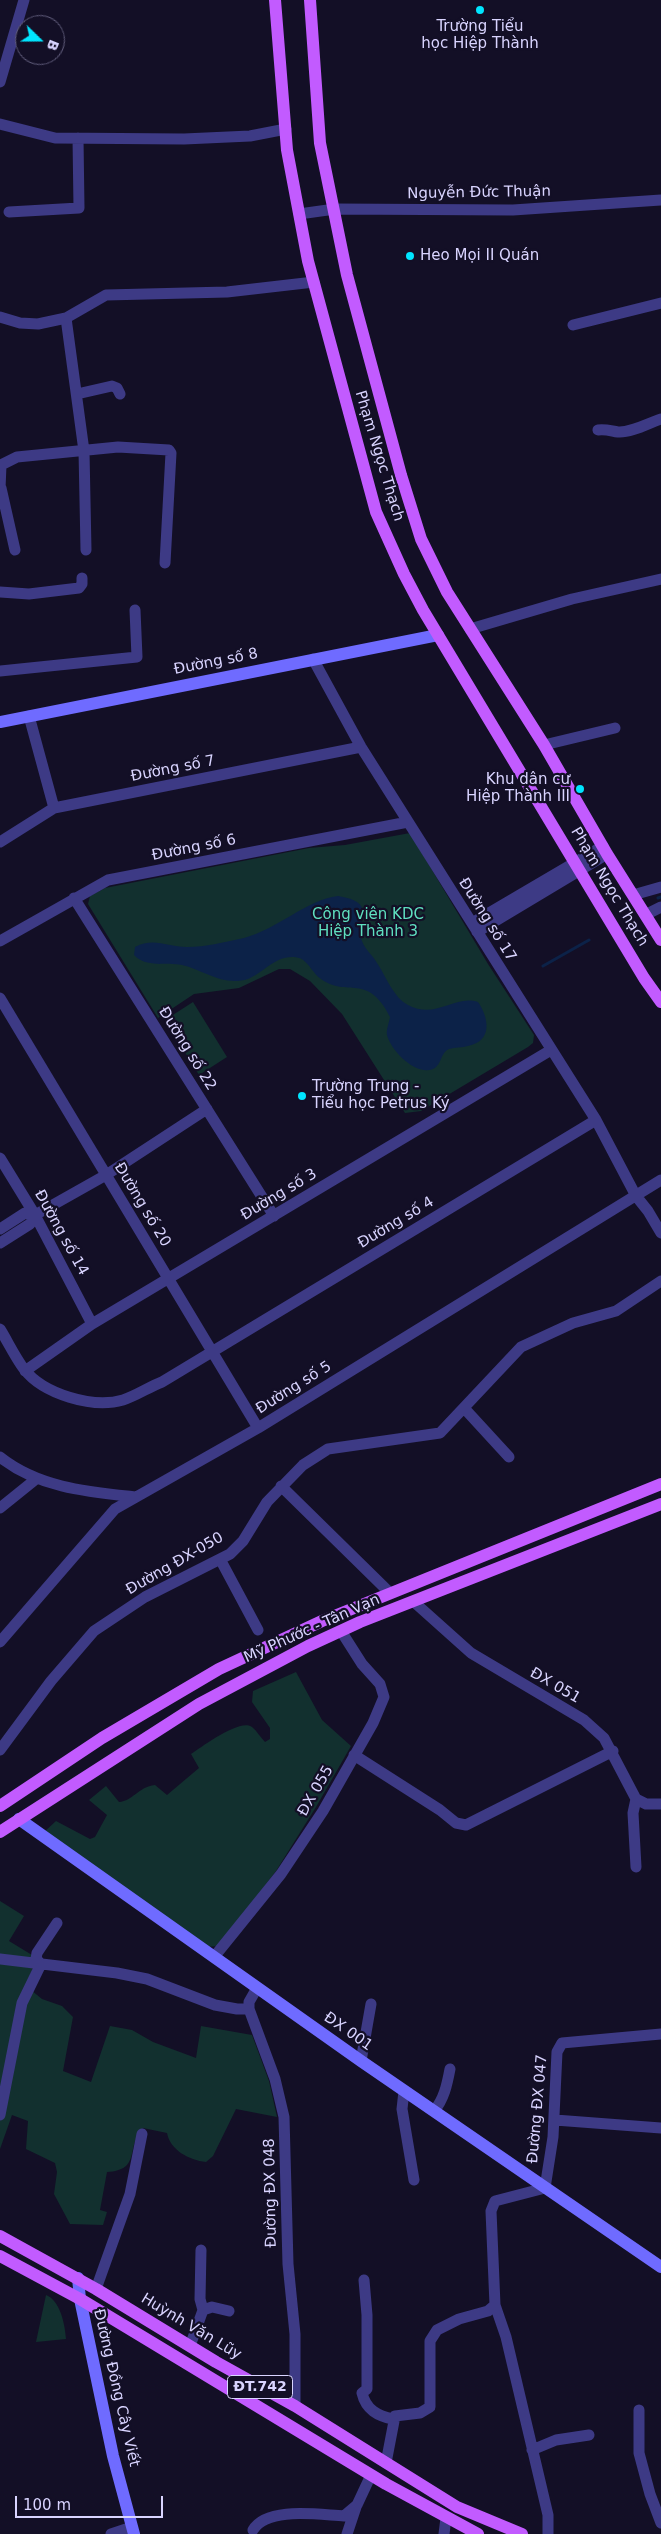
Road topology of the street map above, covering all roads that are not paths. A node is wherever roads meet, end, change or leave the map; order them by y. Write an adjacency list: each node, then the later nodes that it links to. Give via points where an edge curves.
1 (24, 0): 4 (street)
2 (275, 0): 6 (main road, Phạm Ngọc Thạch)
3 (310, 0): 9 (main road, Phạm Ngọc Thạch, via 320,143)
4 (0, 82)
5 (0, 124): 7 (street, via 55,138)
6 (286, 129): 7 (street, via 250,136 184,139); 11 (main road, Phạm Ngọc Thạch)
7 (78, 138): 10 (street, via 80,207)
8 (661, 200): 9 (street, Nguyễn Đức Thuận, via 513,210)
9 (335, 208): 11 (street, Nguyễn Đức Thuận); 30 (main road, Phạm Ngọc Thạch, via 347,275 421,539 447,592)
10 (9, 212)
11 (298, 214): 12 (main road, Phạm Ngọc Thạch)
12 (314, 282): 15 (street, via 227,292 106,295); 31 (main road, Phạm Ngọc Thạch, via 376,512 404,574)
13 (661, 303): 16 (street)
14 (0, 316): 15 (street, via 20,324)
15 (66, 318): 17 (street)
16 (573, 325)
17 (77, 394): 18 (street, via 112,386 118,388); 21 (street)
18 (120, 394)
19 (661, 420): 20 (street, via 624,431)
20 (598, 430)
21 (84, 451): 22 (street, via 17,457 1,465); 24 (street); 25 (street, via 118,447 170,451)
22 (0, 488): 23 (street)
23 (15, 550)
24 (86, 550)
25 (165, 563)
26 (82, 578): 28 (street, via 79,588 29,594)
27 (661, 578): 30 (street, via 572,598)
28 (0, 592)
29 (135, 610): 33 (street, via 137,657)
30 (470, 629): 37 (main road, Phạm Ngọc Thạch)
31 (438, 635): 32 (street, Đường số 8); 43 (main road, Phạm Ngọc Thạch)
32 (313, 659): 34 (street, Đường số 8); 38 (street, Đường số 17)
33 (0, 671)
34 (29, 716): 35 (street, Đường số 8); 39 (street)
35 (0, 722)
36 (615, 728): 37 (street)
37 (544, 745): 42 (main road, Phạm Ngọc Thạch)
38 (361, 747): 39 (street, Đường số 7); 40 (street, Đường số 17)
39 (54, 808): 41 (street, Đường số 7)
40 (408, 822): 46 (street, Đường số 6, via 108,880); 49 (street, Đường số 17)
41 (0, 842)
42 (605, 850): 43 (street); 45 (main road, Phạm Ngọc Thạch)
43 (577, 866): 49 (street); 53 (main road, Phạm Ngọc Thạch)
44 (661, 887): 45 (street)
45 (633, 895): 48 (main road, Phạm Ngọc Thạch)
46 (74, 898): 51 (street, Đường số 6); 55 (street, Đường số 22)
47 (661, 907): 48 (street)
48 (645, 915): 50 (main road, Phạm Ngọc Thạch)
49 (474, 928): 54 (street, Đường số 17)
50 (661, 940)
51 (0, 941)
52 (0, 998): 58 (street, Đường số 20)
53 (661, 1002)
54 (551, 1050): 56 (street, Đường số 17); 62 (street, Đường số 3)
55 (207, 1110): 58 (street); 62 (street, Đường số 22)
56 (596, 1120): 60 (street, Đường số 17); 70 (street, Đường số 4)
57 (0, 1158): 61 (street, Đường số 14)
58 (106, 1175): 61 (street); 66 (street, Đường số 20)
59 (661, 1180): 60 (street, Đường số 5)
60 (636, 1196): 64 (street, Đường số 17); 73 (street, Đường số 5)
61 (36, 1215): 63 (street, via 25,1213); 65 (street, via 30,1224); 68 (street, Đường số 14)
62 (274, 1216): 66 (street, Đường số 3)
63 (0, 1229)
64 (661, 1233)
65 (0, 1243)
66 (168, 1280): 68 (street, Đường số 3); 70 (street, Đường số 20)
67 (661, 1281): 72 (street, Đường ĐX-050, via 616,1311 573,1323 521,1347)
68 (92, 1324): 71 (street, Đường số 3)
69 (0, 1329): 71 (street, Đường số 4)
70 (211, 1351): 71 (street, Đường số 4, via 162,1382 123,1400 108,1402 76,1400 44,1386); 73 (street, Đường số 20)
71 (25, 1370)
72 (464, 1408): 74 (street); 78 (street, Đường ĐX-050, via 440,1433 328,1449 303,1465)
73 (258, 1428): 79 (street, Đường số 5)
74 (509, 1456)
75 (0, 1457): 76 (street)
76 (36, 1478): 79 (street, via 77,1490); 81 (street)
77 (661, 1484): 83 (main road, Mỹ Phước - Tân Vạn)
78 (281, 1486): 82 (street, Đường ĐX-050, via 243,1541); 83 (street)
79 (136, 1497): 87 (street, Đường số 5, via 115,1509)
80 (661, 1504): 84 (main road, Mỹ Phước - Tân Vạn)
81 (0, 1508)
82 (220, 1559): 85 (street); 88 (street, Đường ĐX-050, via 145,1597 94,1631 51,1681)
83 (390, 1593): 92 (main road, Mỹ Phước - Tân Vạn, via 322,1621 205,1677 102,1738)
84 (414, 1602): 86 (main road, Mỹ Phước - Tân Vạn); 89 (street, ĐX 051, via 471,1653 584,1720)
85 (258, 1630)
86 (341, 1631): 90 (street, ĐX 055, via 362,1664 380,1684 384,1697); 94 (main road, Mỹ Phước - Tân Vạn, via 221,1691)
87 (0, 1642)
88 (0, 1750)
89 (613, 1751): 90 (street, via 466,1825 456,1823); 91 (street, ĐX 051)
90 (354, 1755): 98 (street, ĐX 055, via 323,1812 282,1874)
91 (636, 1799): 93 (street, via 646,1804); 96 (street, via 633,1813)
92 (1, 1804)
93 (661, 1804)
94 (19, 1819): 95 (main road, Mỹ Phước - Tân Vạn); 98 (street, ĐX 001)
95 (0, 1832)
96 (636, 1867)
97 (57, 1923): 100 (street, via 37,1953 36,1959)
98 (214, 1957): 101 (street, ĐX 001)
99 (0, 1960): 100 (street)
100 (41, 1964): 103 (street, via 133,1976 215,2005); 107 (street, via 22,2003)
101 (257, 1988): 103 (street); 105 (street, ĐX 001)
102 (371, 2004): 105 (street)
103 (249, 2009): 128 (street, Đường ĐX 048, via 275,2079 284,2116)
104 (661, 2034): 111 (street, Đường ĐX 047, via 562,2043 556,2052)
105 (360, 2061): 108 (street, ĐX 001)
106 (450, 2069): 109 (street, via 446,2090)
107 (3, 2080): 110 (street)
108 (404, 2091): 109 (street, ĐX 001); 114 (street, via 402,2108)
109 (434, 2112): 115 (street, ĐX 001)
110 (0, 2115)
111 (555, 2120): 112 (street); 115 (street, Đường ĐX 047)
112 (661, 2128)
113 (142, 2134): 122 (street, via 130,2194)
114 (414, 2180)
115 (544, 2188): 119 (street, ĐX 001); 124 (street, via 495,2201 492,2211)
116 (0, 2236): 120 (main road, Huỳnh Văn Lũy / ĐT.742)
117 (201, 2250): 125 (street, via 200,2299)
118 (0, 2256): 123 (main road, ĐT.742)
119 (661, 2267)
120 (78, 2278): 122 (main road, Huỳnh Văn Lũy / ĐT.742); 123 (street, Đường Đồng Cây Viết)
121 (364, 2280): 130 (street, via 368,2315 368,2389 362,2393 372,2411 380,2417)
122 (96, 2289): 127 (main road, Huỳnh Văn Lũy / ĐT.742)
123 (80, 2299): 134 (main road, ĐT.742); 138 (street, Đường Đồng Cây Viết)
124 (495, 2305): 130 (street, via 488,2311 459,2319 437,2330 430,2341 430,2407 420,2413); 132 (street, via 506,2337)
125 (203, 2310): 126 (street, via 212,2307); 127 (street)
126 (229, 2310)
127 (190, 2346): 128 (main road, Huỳnh Văn Lũy / ĐT.742)
128 (295, 2406): 133 (main road, Huỳnh Văn Lũy / ĐT.742)
129 (640, 2410): 137 (street, via 639,2453)
130 (393, 2419): 133 (street)
131 (589, 2435): 132 (street, via 556,2440)
132 (532, 2450): 145 (street, via 548,2516)
133 (386, 2463): 144 (main road, Huỳnh Văn Lũy / ĐT.742, via 457,2507)
134 (371, 2475): 135 (street); 136 (main road, ĐT.742)
135 (357, 2506): 139 (street, via 344,2516 281,2514 264,2520); 141 (street)
136 (446, 2518): 142 (street); 143 (main road, ĐT.742)
137 (661, 2523)
138 (133, 2530): 140 (street)
139 (253, 2530)
140 (111, 2534)
141 (347, 2534)
142 (444, 2534)
143 (478, 2534)
144 (522, 2534)
145 (548, 2534)

